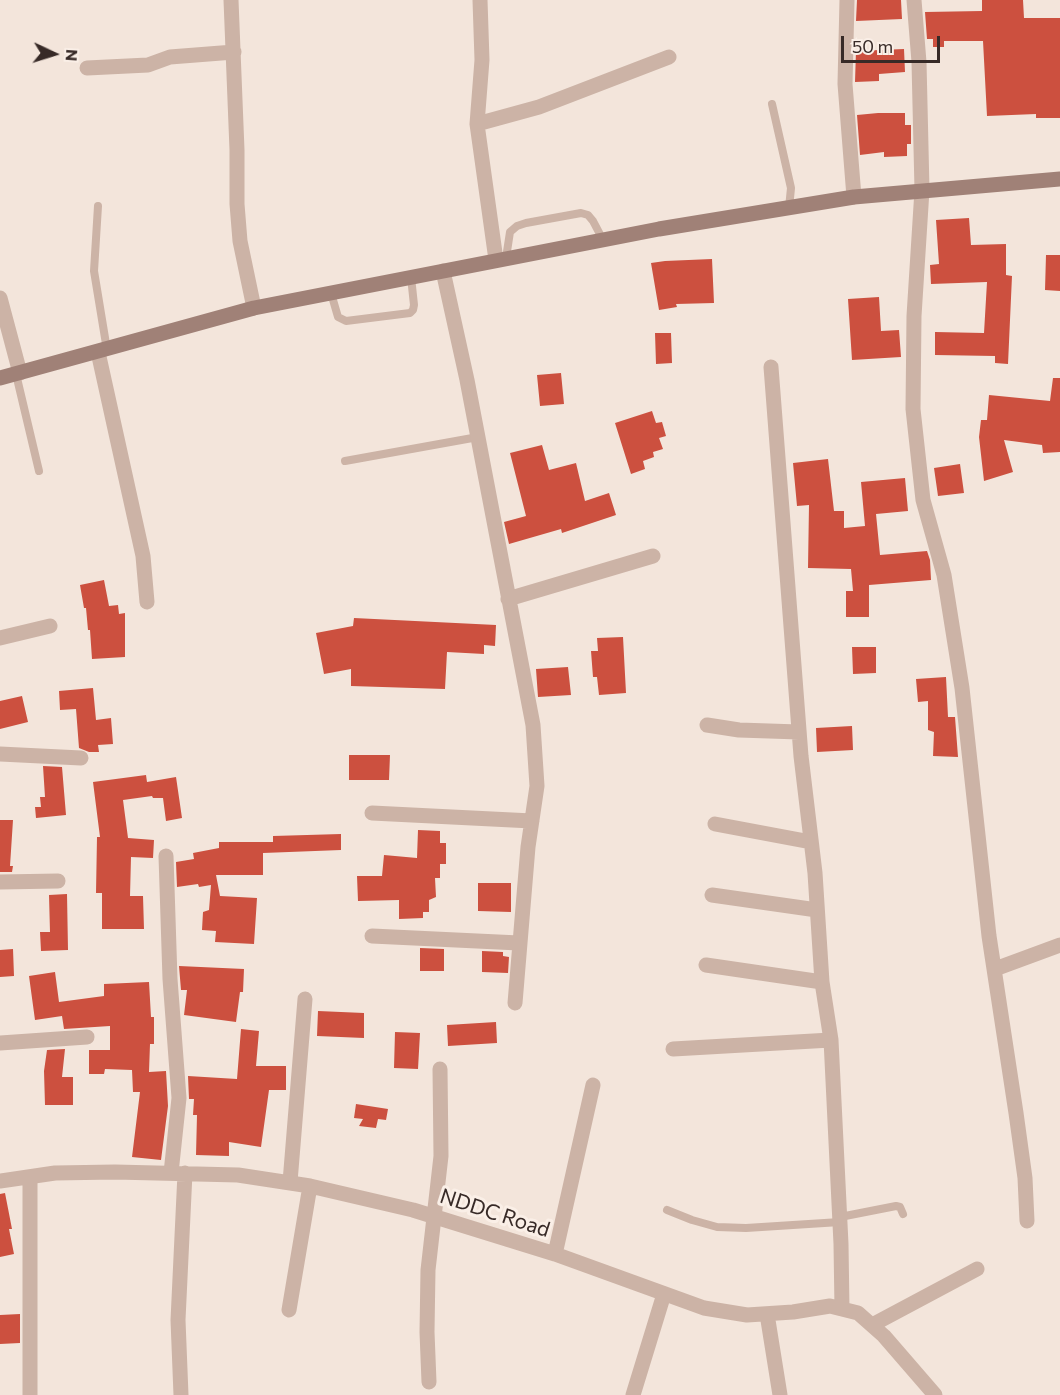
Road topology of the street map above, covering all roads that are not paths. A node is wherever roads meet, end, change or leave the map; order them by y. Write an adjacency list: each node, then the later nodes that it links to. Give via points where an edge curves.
1 (231, 0): 5 (street)
2 (480, 0): 9 (street, via 482,60)
3 (847, 0): 12 (street, via 845,84)
4 (914, 0): 11 (street)
5 (234, 52): 7 (street, via 170,57 148,65); 21 (street, via 237,204 240,241)
6 (669, 57): 9 (street, via 539,107)
7 (87, 68)
8 (772, 104): 14 (lane, via 790,188)
9 (477, 124): 16 (street)
10 (1060, 179): 11 (street)
11 (922, 190): 12 (street); 51 (street, via 913,409 923,500 944,575 962,688)
12 (854, 197): 14 (street)
13 (98, 206): 22 (lane, via 94,271)
14 (789, 208): 15 (street)
15 (603, 240): 16 (street); 16 (lane, via 593,221 581,213 526,223 510,232)
16 (501, 259): 17 (street)
17 (443, 271): 18 (street); 26 (street)
18 (411, 277): 19 (street); 19 (lane, via 414,305 410,313 346,321 338,316)
19 (331, 293): 21 (street)
20 (0, 298): 24 (street)
21 (254, 308): 22 (street)
22 (103, 351): 24 (street); 31 (street, via 143,556)
23 (771, 367): 35 (street)
24 (18, 373): 25 (street); 28 (lane)
25 (0, 378)
26 (478, 437): 27 (lane); 30 (street)
27 (345, 460)
28 (39, 471)
29 (653, 556): 30 (street)
30 (508, 598): 39 (street, via 533,725 537,786)
31 (147, 602)
32 (50, 626): 33 (street)
33 (0, 638)
34 (707, 725): 35 (street)
35 (799, 732): 41 (street)
36 (0, 754): 37 (street)
37 (81, 758)
38 (372, 813): 39 (street)
39 (532, 821): 48 (street)
40 (715, 824): 41 (street)
41 (811, 842): 46 (street)
42 (166, 856): 61 (street)
43 (58, 881): 44 (street)
44 (0, 882)
45 (712, 895): 46 (street)
46 (817, 910): 52 (street)
47 (372, 936): 48 (street)
48 (519, 943): 54 (street)
49 (1060, 945): 51 (street)
50 (706, 965): 52 (street)
51 (995, 969): 70 (street)
52 (822, 982): 56 (street)
53 (304, 999): 64 (street)
54 (515, 1003)
55 (87, 1037): 57 (street)
56 (831, 1040): 58 (street); 69 (street)
57 (0, 1043)
58 (673, 1049)
59 (440, 1069): 68 (street, via 441,1156)
60 (593, 1085): 71 (street)
61 (178, 1173): 62 (street, NDDC Road); 64 (street, NDDC Road); 80 (street)
62 (30, 1177): 63 (street, NDDC Road); 79 (street)
63 (0, 1181)
64 (290, 1182): 65 (street, NDDC Road)
65 (310, 1185): 68 (street, NDDC Road); 75 (street)
66 (667, 1210): 69 (lane, via 717,1227)
67 (903, 1214): 69 (lane, via 896,1206)
68 (434, 1216): 71 (street, NDDC Road); 78 (street, via 428,1270)
69 (840, 1219): 74 (street)
70 (1027, 1221)
71 (555, 1254): 73 (street, NDDC Road)
72 (977, 1269): 77 (street)
73 (664, 1294): 76 (street, NDDC Road, via 704,1308); 81 (street)
74 (842, 1309): 76 (street, NDDC Road, via 830,1306); 77 (street, NDDC Road, via 858,1313)
75 (289, 1310)
76 (767, 1314): 82 (street)
77 (872, 1325): 83 (street, NDDC Road)
78 (429, 1382)
79 (30, 1395)
80 (181, 1395)
81 (633, 1395)
82 (780, 1395)
83 (935, 1395)

